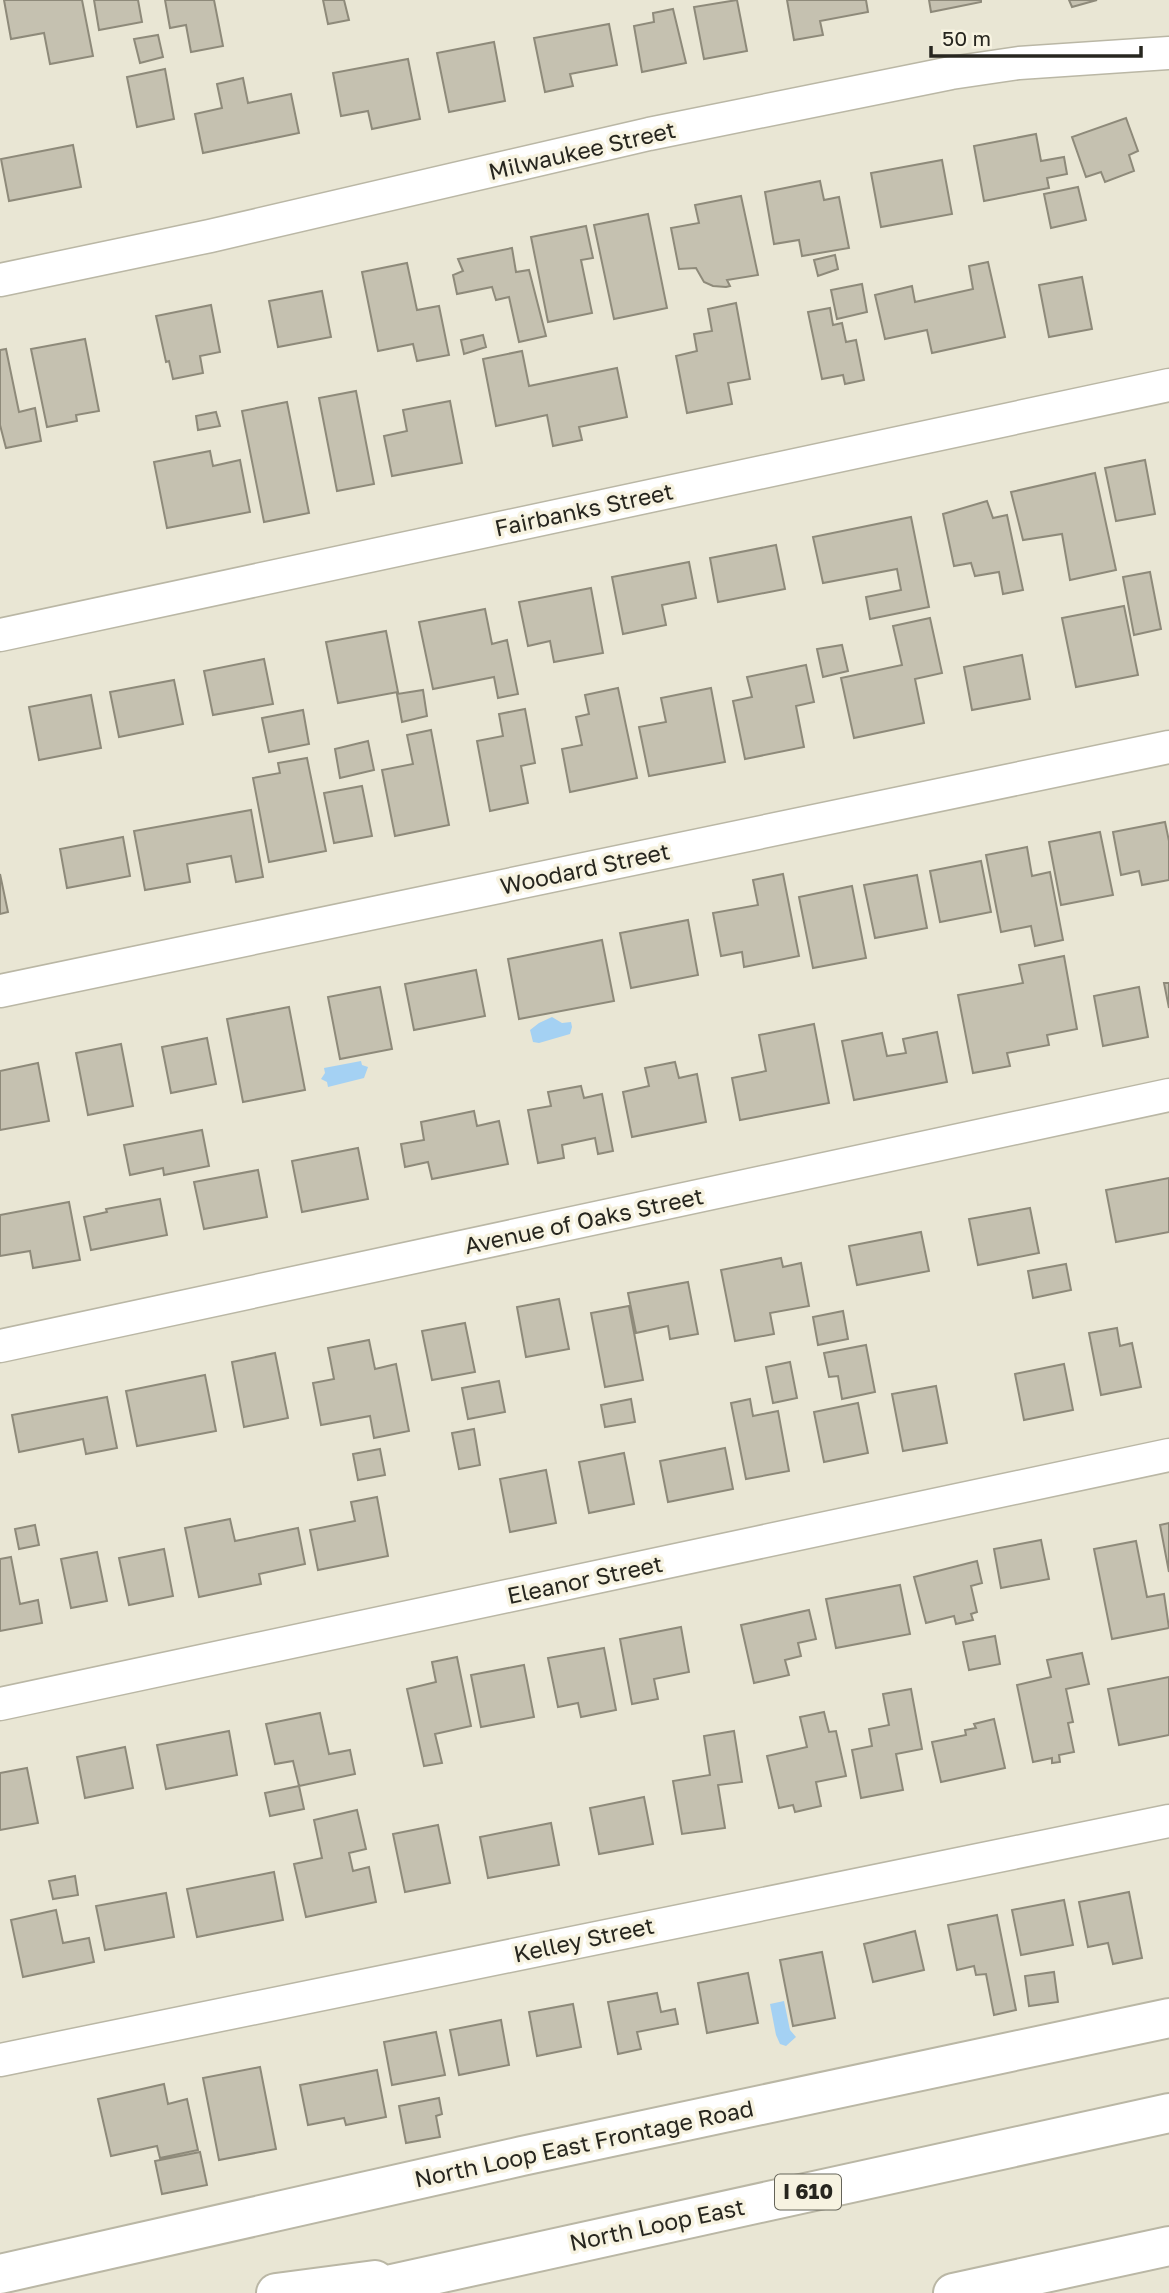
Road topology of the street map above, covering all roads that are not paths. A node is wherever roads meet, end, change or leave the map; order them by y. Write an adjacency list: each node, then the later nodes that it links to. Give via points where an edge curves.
1 (1169, 53): 2 (street, Milwaukee Street, via 1018,63 951,73 649,134)
2 (0, 280)
3 (1169, 385): 4 (street, Fairbanks Street)
4 (0, 635)
5 (1169, 747): 6 (street, Woodard Street)
6 (0, 991)
7 (1169, 1095): 8 (street, Avenue of Oaks Street)
8 (0, 1346)
9 (1169, 1455): 10 (street, Eleanor Street)
10 (0, 1704)
11 (1169, 1821): 13 (street, Kelley Street)
12 (1169, 2018): 17 (main road, North Loop East Frontage Road, via 522,2156)
13 (0, 2060)
14 (1169, 2113): 16 (main road, North Loop East / I 610)
15 (1169, 2246): 20 (main road)
16 (446, 2271): 18 (main road); 19 (main road, North Loop East / I 610)
17 (0, 2274)
18 (276, 2293)
19 (351, 2293)
20 (953, 2293)

